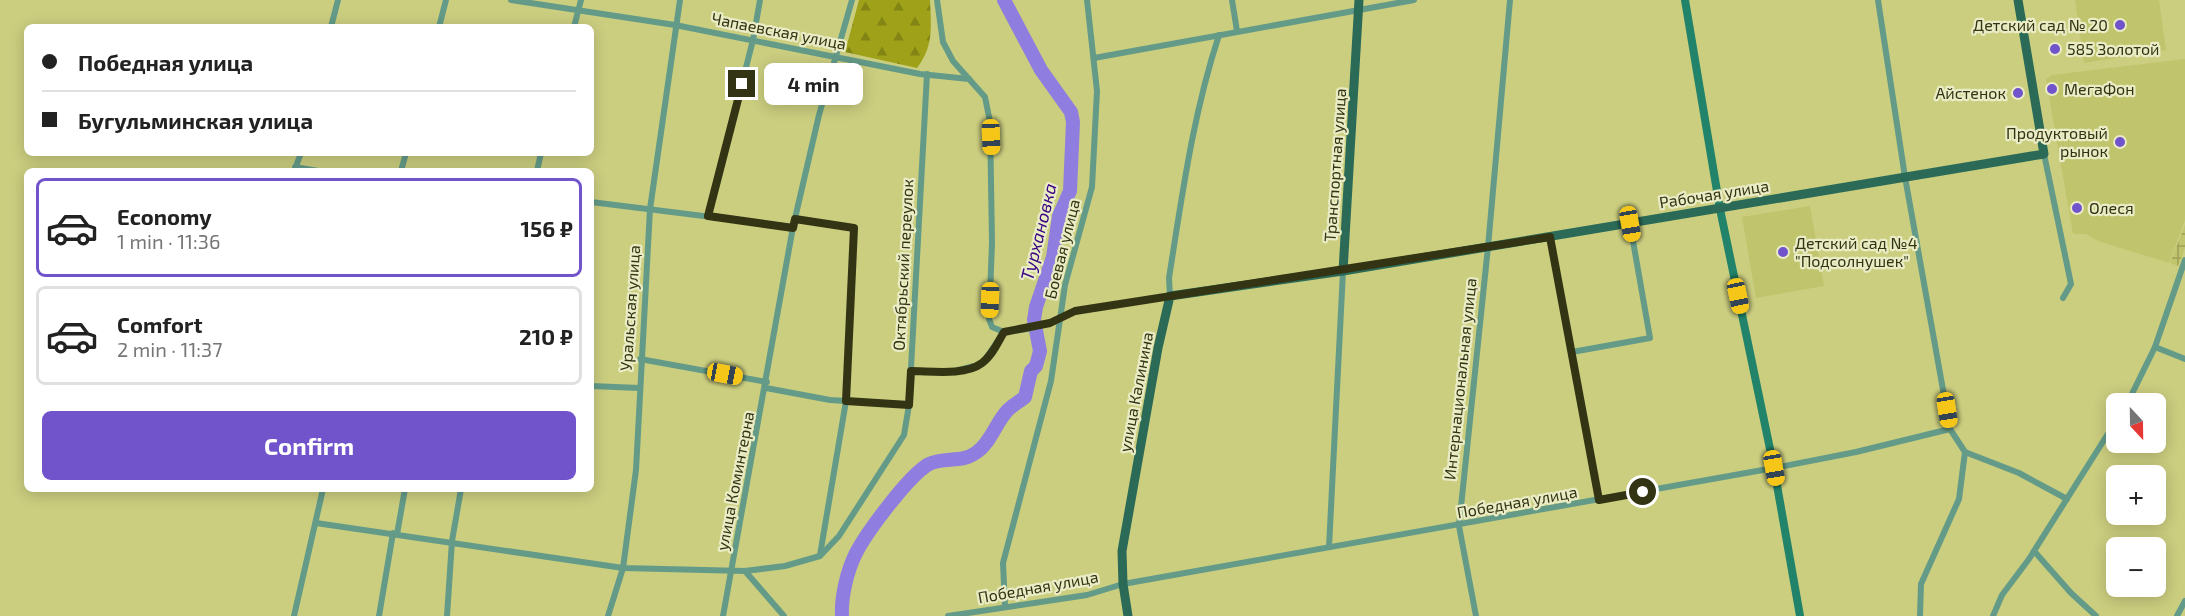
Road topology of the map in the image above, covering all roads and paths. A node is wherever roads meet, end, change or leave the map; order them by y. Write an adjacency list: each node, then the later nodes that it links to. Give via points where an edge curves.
1 (338, 0): 18 (street)
2 (446, 0): 19 (street)
3 (511, 0): 17 (street, Чапаевская улица)
4 (580, 0): 17 (street)
5 (680, 0): 21 (street, Уральская улица)
6 (760, 0): 24 (street)
7 (852, 0): 25 (street, улица Коминтерна)
8 (937, 0): 28 (street, via 943,42 953,61)
9 (1087, 0): 26 (street, Боевая улица)
10 (1232, 0): 22 (street)
11 (1414, 0): 16 (street)
12 (1509, 0): 39 (street, Интернациональная улица)
13 (1685, 0): 33 (street)
14 (1878, 0): 30 (street)
15 (2018, 0): 29 (main road)
16 (1360, 4): 22 (street); 41 (main road, Транспортная улица)
17 (578, 10): 20 (street); 21 (street, Чапаевская улица)
18 (332, 24)
19 (440, 24)
20 (575, 24)
21 (675, 25): 24 (street, Чапаевская улица); 32 (street, Уральская улица)
22 (1238, 31): 23 (street)
23 (1219, 35): 26 (street); 42 (street, улица Калинина, via 1193,129 1169,278)
24 (753, 40): 25 (street, Чапаевская улица); 34 (street)
25 (835, 55): 27 (street, Чапаевская улица); 35 (street, улица Коминтерна)
26 (1094, 58): 44 (street, Боевая улица, via 1092,187)
27 (927, 74): 28 (street, Чапаевская улица); 50 (street, Октябрьский переулок)
28 (970, 79): 45 (street, via 985,97 990,122 989,319 992,327)
29 (2044, 154): 30 (main road, Рабочая улица); 43 (street, via 2071,285)
30 (1905, 177): 33 (main road, Рабочая улица); 57 (street)
31 (594, 202): 32 (street)
32 (650, 209): 34 (street); 48 (street, Уральская улица)
33 (1720, 209): 36 (main road, Рабочая улица); 60 (street)
34 (708, 216): 37 (street)
35 (795, 219): 37 (street, улица Коминтерна); 55 (street, via 854,228)
36 (1630, 224): 38 (main road, Рабочая улица); 47 (street, via 1650,338)
37 (793, 228): 51 (street, улица Коминтерна)
38 (1550, 237): 39 (main road, Рабочая улица); 47 (street)
39 (1488, 247): 41 (main road, Рабочая улица); 67 (street, Интернациональная улица)
40 (2185, 260): 46 (street)
41 (1343, 271): 42 (main road, Рабочая улица); 70 (street, Транспортная улица)
42 (1170, 296): 44 (street, Рабочая улица, via 1075,311); 76 (main road, улица Калинина, via 1122,551)
43 (2063, 298)
44 (1059, 319): 45 (street, Рабочая улица); 78 (street, Боевая улица, via 1051,381 1003,564)
45 (1004, 332): 50 (street, via 982,364 955,370)
46 (2155, 347): 49 (street); 54 (street)
47 (1572, 352): 65 (street)
48 (640, 359): 51 (street); 53 (street, Уральская улица)
49 (2185, 359)
50 (911, 371): 56 (street, Октябрьский переулок)
51 (766, 385): 55 (street); 74 (street, улица Коминтерна)
52 (594, 386): 53 (street)
53 (639, 388): 73 (street, Уральская улица, via 636,470)
54 (2132, 393)
55 (846, 401): 56 (street); 72 (street)
56 (909, 405): 72 (street, Октябрьский переулок, via 904,435 839,536)
57 (1950, 429): 59 (street); 60 (street, Победная улица)
58 (2106, 437): 64 (street)
59 (1965, 452): 64 (street, via 2019,473); 89 (street, via 1959,499 1920,584)
60 (1774, 468): 65 (street, Победная улица); 88 (street)
61 (322, 492): 66 (street)
62 (404, 492): 68 (street)
63 (460, 492): 69 (street)
64 (2067, 499): 71 (street)
65 (1599, 500): 67 (street, Победная улица)
66 (316, 523): 68 (street); 79 (street)
67 (1459, 526): 70 (street, Победная улица); 87 (street, Интернациональная улица)
68 (395, 534): 69 (street); 80 (street)
69 (452, 541): 73 (street); 81 (street)
70 (1329, 547): 76 (street, Победная улица)
71 (2034, 551): 90 (street, via 2002,595); 91 (street)
72 (820, 556): 75 (street)
73 (623, 568): 74 (street); 82 (street, Уральская улица)
74 (732, 570): 75 (street); 83 (street, улица Коминтерна)
75 (746, 571): 84 (street)
76 (1123, 584): 78 (street, Победная улица, via 1087,595); 86 (main road, улица Калинина)
77 (2185, 601): 92 (street)
78 (1005, 606): 85 (street, Победная улица)
79 (294, 616)
80 (379, 616)
81 (447, 616)
82 (608, 616)
83 (723, 616)
84 (784, 616)
85 (948, 616)
86 (1128, 616)
87 (1476, 616)
88 (1800, 616)
89 (1920, 616)
90 (1993, 616)
91 (2096, 616)
92 (2177, 616)

